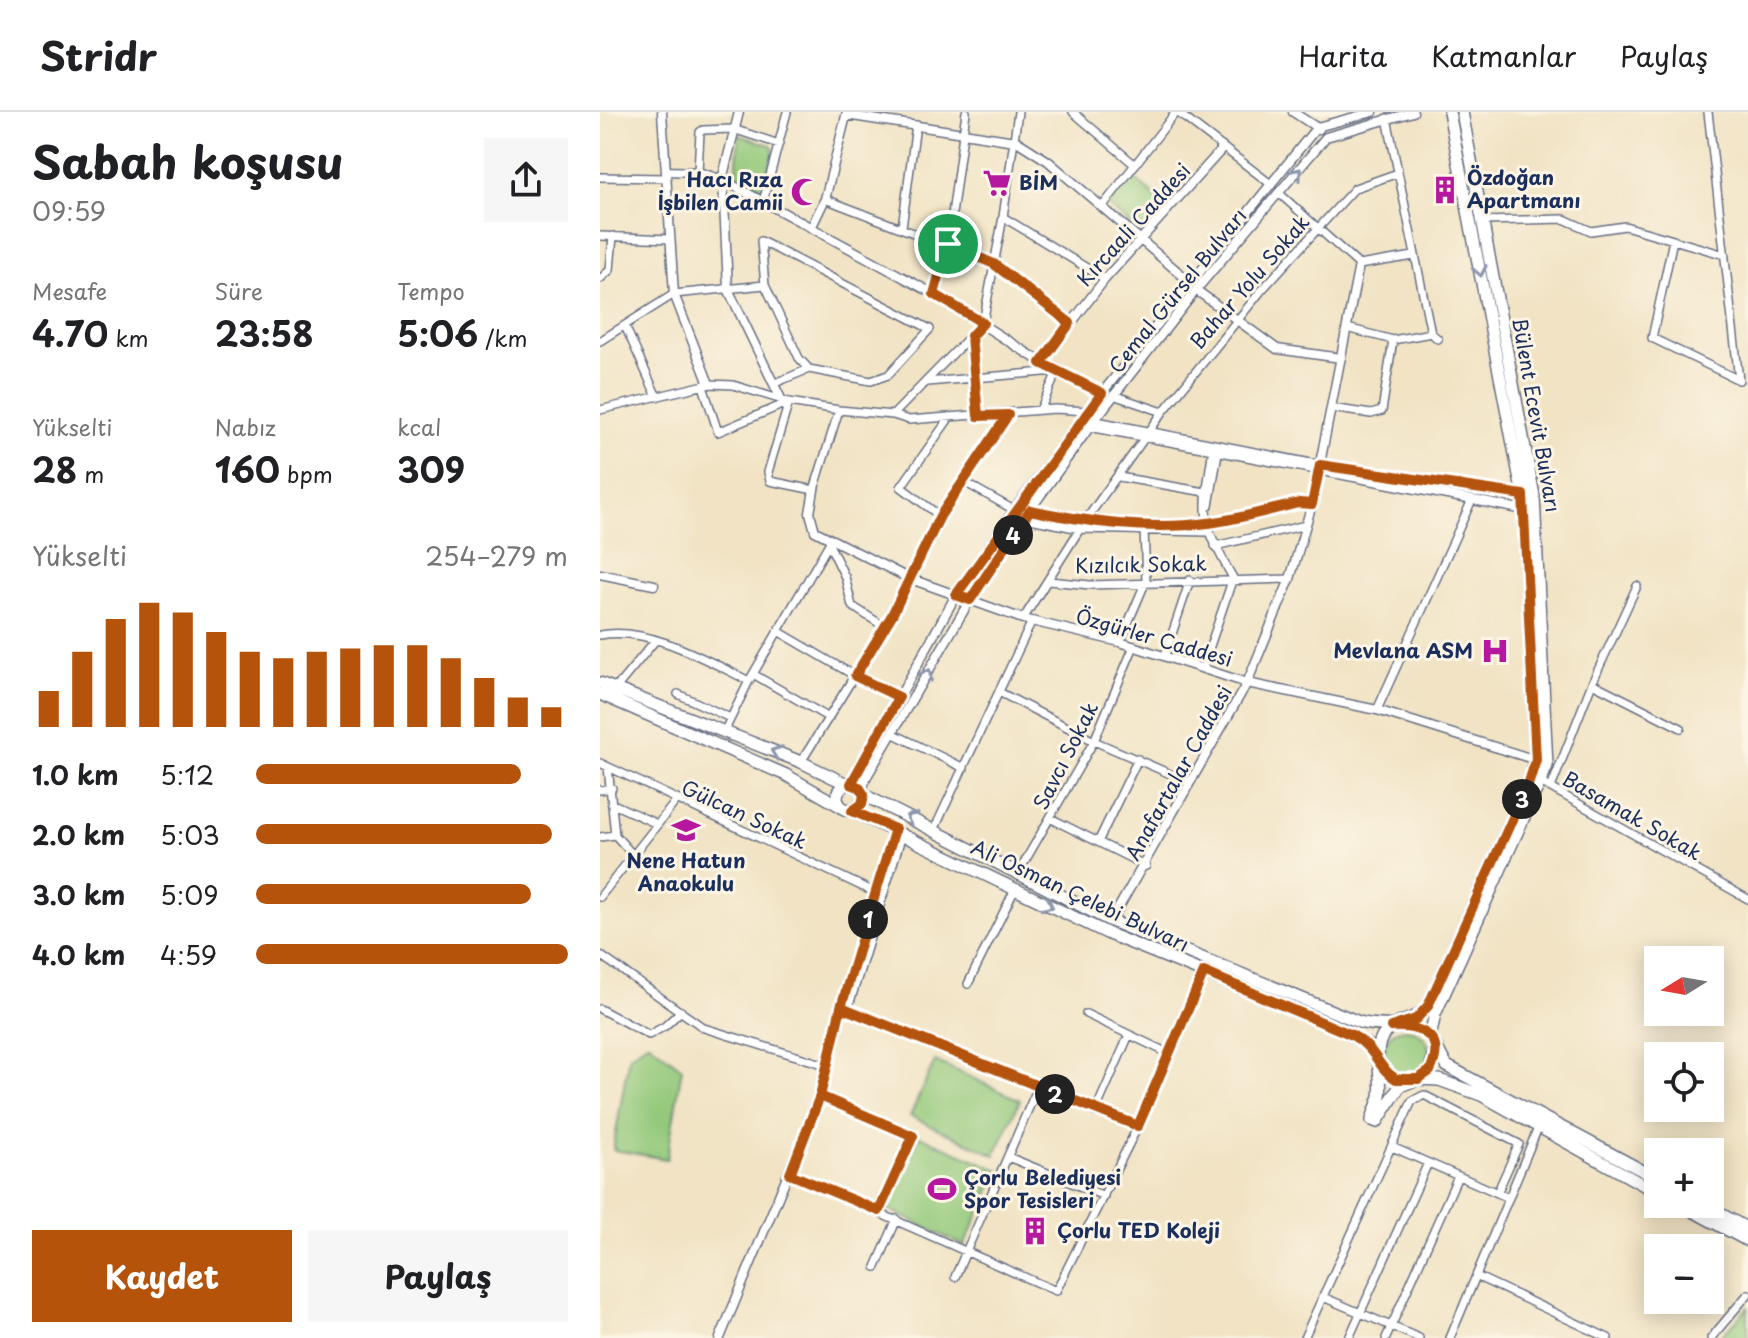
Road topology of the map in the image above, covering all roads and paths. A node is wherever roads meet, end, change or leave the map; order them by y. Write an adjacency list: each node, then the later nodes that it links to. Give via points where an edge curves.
1 (662, 112): 27 (street)
2 (739, 112): 18 (street)
3 (787, 112): 22 (street)
4 (966, 112): 19 (street)
5 (1018, 112): 21 (street)
6 (1073, 112): 24 (street)
7 (1177, 112): 23 (street); 24 (street)
8 (1293, 112): 17 (street)
9 (1373, 112): 17 (street)
10 (1413, 112): 15 (street)
11 (1449, 112): 97 (main road, one-way to 97)
12 (1462, 112): 36 (main road, Bülent Ecevit Bulvarı)
13 (1708, 112): 46 (street)
14 (846, 113): 16 (street); 32 (street)
15 (1387, 118): 20 (street); 26 (street)
16 (916, 125): 19 (street); 37 (street)
17 (1317, 127): 20 (street); 30 (street, Cemal Gürsel Bulvarı)
18 (733, 129): 22 (street); 25 (street, via 700,132); 29 (street)
19 (962, 132): 21 (street); 45 (street)
20 (1326, 137): 31 (street, Cemal Gürsel Bulvarı, one-way to 20)
21 (1015, 141): 34 (street, via 1048,161); 35 (street)
22 (779, 144): 33 (street)
23 (1223, 148): 30 (street); 42 (street, Kırcaali Caddesi)
24 (1135, 165): 34 (street)
25 (698, 172): 27 (street); 29 (street)
26 (1398, 173): 38 (street, Bahar Yolu Sokak, via 1355,188); 47 (street)
27 (667, 175): 28 (street); 43 (street)
28 (600, 177)
29 (722, 180): 33 (street); 54 (street)
30 (1272, 185): 53 (street, Cemal Gürsel Bulvarı)
31 (1280, 194): 38 (street); 53 (street, Cemal Gürsel Bulvarı)
32 (825, 199): 37 (street); 39 (street)
33 (763, 202): 39 (street)
34 (1102, 207): 42 (street)
35 (1003, 217): 48 (street); 51 (street)
36 (1482, 221): 44 (street, via 1564,219 1591,231 1625,226); 155 (main road, Bülent Ecevit Bulvarı, via 1534,496)
37 (902, 227): 45 (street)
38 (1318, 227): 49 (street); 57 (street, Bahar Yolu Sokak)
39 (811, 228): 56 (street)
40 (600, 236): 41 (street)
41 (613, 236): 43 (street); 50 (street, via 610,270)
42 (1140, 238): 51 (street, Kırcaali Caddesi); 53 (street)
43 (669, 239): 55 (street)
44 (1673, 240): 46 (street); 46 (street, via 1652,338 1739,380)
45 (948, 244): 48 (street); 56 (street)
46 (1725, 255)
47 (1414, 256): 49 (street); 62 (street)
48 (994, 264): 58 (street); 59 (street)
49 (1359, 265): 61 (street, Anafartalar Caddesi)
50 (600, 279)
51 (1105, 279): 59 (street, Kırcaali Caddesi)
52 (765, 285): 54 (street); 69 (street); 69 (street, via 761,241 930,329 888,375 871,381)
53 (1193, 286): 57 (street); 75 (street, Cemal Gürsel Bulvarı); 76 (street, Cemal Gürsel Bulvarı)
54 (728, 289): 55 (street); 73 (street)
55 (674, 294): 60 (street); 74 (street)
56 (934, 294): 58 (street)
57 (1237, 321): 67 (street, via 1277,349); 84 (street, Bahar Yolu Sokak)
58 (983, 323): 63 (street); 68 (street)
59 (1070, 323): 68 (street, Kırcaali Caddesi)
60 (625, 326): 66 (street); 77 (street)
61 (1347, 328): 65 (street); 67 (street, Anafartalar Caddesi)
62 (1431, 333): 64 (street); 65 (street)
63 (971, 336): 71 (street); 72 (street)
64 (1438, 339)
65 (1393, 340): 79 (street, via 1382,411)
66 (600, 341)
67 (1341, 358): 79 (street, Anafartalar Caddesi)
68 (1041, 363): 70 (street)
69 (809, 369): 73 (street)
70 (1057, 371): 71 (street); 75 (street); 82 (street)
71 (977, 379): 72 (street); 87 (street)
72 (926, 382): 85 (street)
73 (775, 383): 78 (street)
74 (706, 385): 77 (street); 78 (street, via 733,385); 78 (street, via 718,432)
75 (1102, 393): 83 (street, Cemal Gürsel Bulvarı)
76 (1113, 395): 84 (street); 89 (street, Cemal Gürsel Bulvarı)
77 (657, 397): 80 (street)
78 (785, 400): 81 (street); 95 (street, via 770,481)
79 (1331, 408): 92 (street, Anafartalar Caddesi)
80 (600, 410)
81 (839, 410): 85 (street); 95 (street)
82 (1040, 410): 83 (street); 86 (street)
83 (1087, 411): 100 (street, Cemal Gürsel Bulvarı)
84 (1163, 412): 90 (street, Bahar Yolu Sokak)
85 (893, 415): 88 (street, via 909,420)
86 (1008, 415): 87 (street); 94 (street)
87 (978, 416): 88 (street)
88 (950, 417): 103 (street, via 901,487)
89 (1091, 424): 90 (street); 102 (street, Cemal Gürsel Bulvarı)
90 (1148, 434): 91 (street); 93 (street, Bahar Yolu Sokak)
91 (1216, 447): 92 (street); 96 (street); 106 (street)
92 (1319, 468): 97 (street); 98 (street); 99 (street, Anafartalar Caddesi)
93 (1119, 477): 96 (street); 104 (street, Bahar Yolu Sokak)
94 (964, 482): 100 (street); 103 (street)
95 (814, 490): 109 (street, via 810,521)
96 (1205, 492): 106 (street)
97 (1523, 495): 101 (main road)
98 (1471, 502): 101 (street); 141 (street)
99 (1312, 504): 105 (street, Anafartalar Caddesi); 106 (street)
100 (1014, 510): 120 (street, Cemal Gürsel Bulvarı)
101 (1525, 510): 149 (main road)
102 (1027, 514): 104 (street); 107 (street); 121 (street, Cemal Gürsel Bulvarı)
103 (940, 516): 112 (street)
104 (1085, 521): 107 (street, Bahar Yolu Sokak); 108 (street)
105 (1306, 525): 110 (street); 114 (street, Anafartalar Caddesi)
106 (1206, 528): 108 (street); 110 (street)
107 (1080, 529): 108 (street); 116 (street, Bahar Yolu Sokak)
108 (1144, 529): 117 (street)
109 (830, 542): 112 (street, Özgürler Caddesi); 123 (street, via 852,606); 124 (street)
110 (1215, 546): 113 (street)
111 (600, 574): 118 (street)
112 (911, 578): 120 (street, Özgürler Caddesi); 123 (street)
113 (1233, 578): 114 (street, Kızılcık Sokak); 115 (street, Kızılcık Sokak); 130 (street)
114 (1290, 579): 134 (street, Anafartalar Caddesi)
115 (1190, 580): 117 (street, Kızılcık Sokak); 129 (street)
116 (1049, 581): 117 (street, Kızılcık Sokak); 122 (street, Bahar Yolu Sokak)
117 (1146, 581): 127 (street)
118 (654, 585)
119 (1637, 586): 135 (street)
120 (956, 595): 121 (street, Özgürler Caddesi); 140 (street, Cemal Gürsel Bulvarı)
121 (970, 600): 122 (street, Özgürler Caddesi); 146 (street, Cemal Gürsel Bulvarı, one-way to 121)
122 (1028, 620): 127 (street, Özgürler Caddesi); 137 (street, Bahar Yolu Sokak)
123 (885, 627): 131 (street)
124 (778, 631): 131 (street); 132 (street)
125 (600, 635): 126 (street, via 619,631)
126 (654, 642): 132 (street); 136 (street)
127 (1120, 642): 128 (street, Özgürler Caddesi)
128 (1134, 646): 129 (street, Özgürler Caddesi); 147 (street, Savcı Sokak)
129 (1165, 655): 130 (street, Özgürler Caddesi)
130 (1203, 667): 134 (street, Özgürler Caddesi)
131 (855, 676): 140 (street); 143 (street)
132 (751, 678): 142 (street); 143 (street)
133 (600, 683): 136 (main road)
134 (1247, 683): 141 (street, Özgürler Caddesi); 153 (street, Anafartalar Caddesi)
135 (1592, 683): 144 (street); 155 (street)
136 (616, 688): 145 (main road)
137 (999, 692): 147 (street); 152 (street, Bahar Yolu Sokak)
138 (600, 694): 161 (main road, Ali Osman Çelebi Bulvarı, via 786,775)
139 (678, 694): 142 (street)
140 (899, 697): 154 (street, Cemal Gürsel Bulvarı)
141 (1377, 710): 149 (street, Özgürler Caddesi)
142 (730, 718): 145 (street)
143 (829, 718): 150 (street)
144 (1681, 728)
145 (724, 732): 150 (main road, one-way to 145)
146 (894, 734): 152 (street); 158 (street, Cemal Gürsel Bulvarı)
147 (1094, 741): 148 (street); 162 (street, Savcı Sokak)
148 (1138, 759): 153 (street); 168 (street)
149 (1536, 760): 186 (main road, via 1428,1006 1416,1019)
150 (801, 762): 154 (main road)
151 (604, 765): 156 (street); 159 (street, Gülcan Sokak)
152 (964, 768): 164 (street, Bahar Yolu Sokak)
153 (1189, 782): 170 (street, Anafartalar Caddesi)
154 (849, 784): 158 (main road, Ali Osman Çelebi Bulvarı); 161 (main road, via 837,794)
155 (1546, 785): 175 (street, Basamak Sokak); 188 (main road, Bülent Ecevit Bulvarı, via 1439,1005)
156 (612, 788): 157 (street); 160 (street)
157 (600, 790)
158 (863, 793): 161 (main road, via 862,804); 164 (main road, Ali Osman Çelebi Bulvarı, one-way to 158)
159 (676, 801): 163 (street); 173 (street, Gülcan Sokak)
160 (613, 804): 163 (street); 166 (street)
161 (846, 809): 165 (main road, Ali Osman Çelebi Bulvarı)
162 (1052, 819): 168 (street); 171 (street, Savcı Sokak)
163 (657, 824): 169 (street)
164 (934, 830): 171 (main road, Ali Osman Çelebi Bulvarı)
165 (898, 831): 172 (main road, Ali Osman Çelebi Bulvarı); 173 (street); 179 (street)
166 (615, 835): 167 (street); 169 (street)
167 (600, 837)
168 (1098, 842): 170 (street)
169 (633, 855): 174 (street)
170 (1146, 866): 176 (street, Anafartalar Caddesi)
171 (1017, 875): 176 (main road, Ali Osman Çelebi Bulvarı)
172 (1015, 889): 177 (main road, Ali Osman Çelebi Bulvarı, one-way to 177); 181 (street)
173 (876, 893): 179 (street)
174 (600, 897)
175 (1748, 899)
176 (1111, 921): 177 (street); 186 (main road, Ali Osman Çelebi Bulvarı, via 1359,1022)
177 (1095, 927): 180 (main road, Ali Osman Çelebi Bulvarı)
178 (600, 955): 184 (street)
179 (856, 970): 182 (street)
180 (1204, 972): 189 (street); 190 (main road, Ali Osman Çelebi Bulvarı, via 1334,1025)
181 (968, 984)
182 (844, 1008): 191 (street); 193 (street)
183 (600, 1009): 184 (street, via 649,1035)
184 (681, 1011): 191 (street, via 704,1028)
185 (1086, 1014): 187 (street)
186 (1391, 1027): 188 (main road, via 1413,1025); 190 (main road)
187 (1129, 1035): 189 (street); 195 (street)
188 (1433, 1042): 192 (main road, via 1430,1071); 201 (main road, via 1447,1066)
189 (1170, 1054): 196 (street)
190 (1377, 1056): 192 (main road, via 1391,1077); 192 (main road, via 1380,1094 1374,1123 1400,1086)
191 (829, 1066): 194 (street)
192 (1418, 1079): 197 (main road, via 1465,1089)
193 (1038, 1087): 195 (street); 199 (street)
194 (820, 1096): 202 (street); 208 (street, via 913,1136)
195 (1095, 1112): 196 (street)
196 (1138, 1126): 206 (street)
197 (1538, 1128): 204 (main road); 207 (street)
198 (1392, 1147): 200 (street); 205 (street, via 1412,1101 1424,1095 1519,1144); 219 (street)
199 (1008, 1157): 206 (street); 214 (street)
200 (1428, 1163): 203 (street); 220 (street)
201 (1644, 1172)
202 (790, 1174): 208 (street); 222 (street)
203 (1458, 1176): 205 (street); 221 (street)
204 (1644, 1185)
205 (1497, 1193): 207 (street)
206 (1104, 1196): 214 (street, via 1056,1291)
207 (1509, 1198): 216 (street)
208 (879, 1211): 211 (street)
209 (1724, 1216): 212 (main road)
210 (1706, 1218): 213 (main road)
211 (897, 1219): 214 (street); 215 (street)
212 (1748, 1229)
213 (1748, 1241)
214 (966, 1250): 217 (street)
215 (876, 1267)
216 (1476, 1276): 227 (street); 228 (street)
217 (955, 1277)
218 (1748, 1294): 229 (street)
219 (1323, 1297): 220 (street); 223 (street)
220 (1361, 1313): 221 (street); 224 (street)
221 (1392, 1326): 225 (street); 226 (street)
222 (720, 1338)
223 (1304, 1338)
224 (1349, 1338)
225 (1386, 1338)
226 (1419, 1338)
227 (1450, 1338)
228 (1608, 1338)
229 (1711, 1338)

